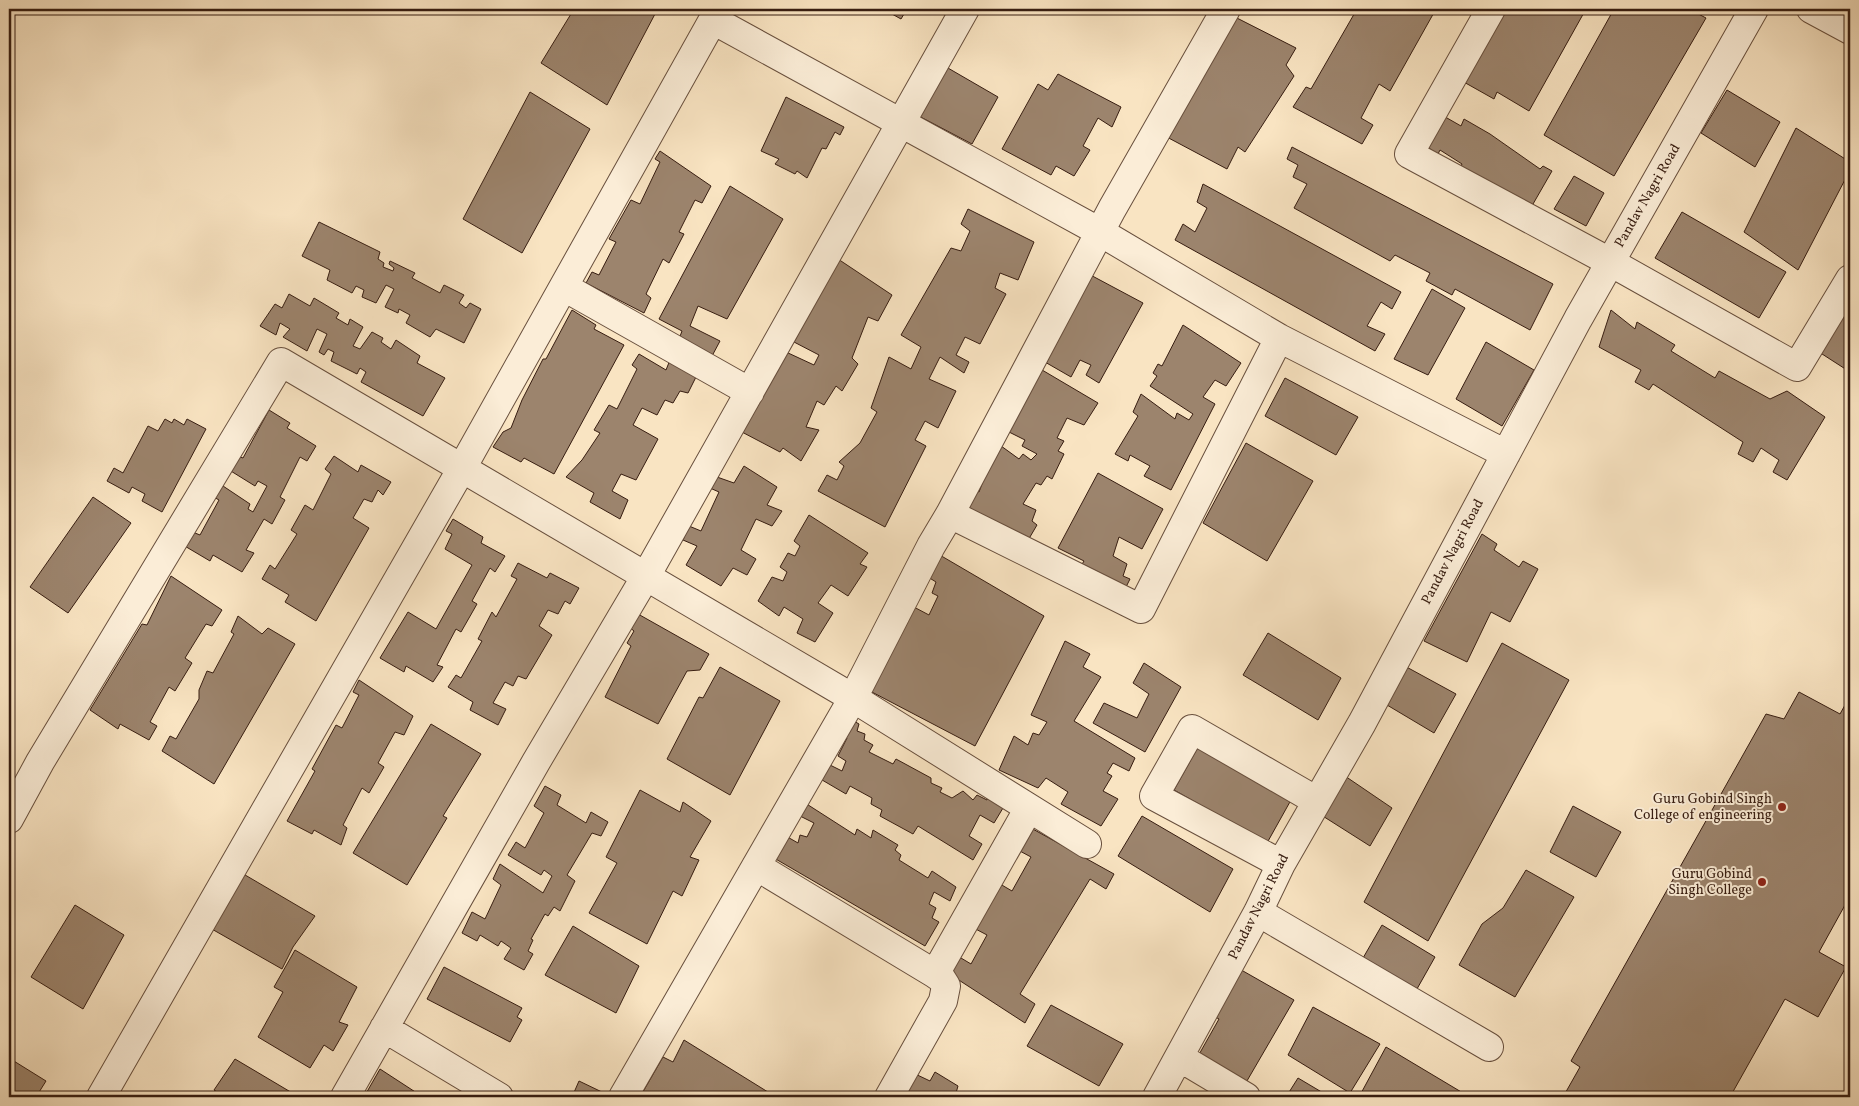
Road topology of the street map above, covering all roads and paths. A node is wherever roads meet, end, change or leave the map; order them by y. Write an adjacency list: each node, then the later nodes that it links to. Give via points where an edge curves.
1 (965, 9): 8 (street)
2 (1226, 9): 9 (street)
3 (1491, 9): 10 (street, via 1409,154)
4 (1754, 9): 10 (street, Pandav Nagri Road)
5 (1811, 9): 7 (street)
6 (716, 14): 8 (street); 12 (street)
7 (1850, 30)
8 (901, 123): 9 (street); 14 (street)
9 (1100, 232): 13 (street); 17 (street)
10 (1610, 262): 11 (street, via 1796,367); 15 (street, Pandav Nagri Road)
11 (1850, 279)
12 (564, 287): 14 (street); 16 (street)
13 (1278, 338): 15 (street); 17 (street, via 1141,609)
14 (750, 392): 18 (street)
15 (1506, 454): 20 (street, Pandav Nagri Road)
16 (462, 468): 18 (street); 22 (street, via 281,362 40,762); 31 (street)
17 (950, 514): 19 (street)
18 (646, 576): 19 (street); 28 (street)
19 (853, 698): 21 (street); 25 (street)
20 (1317, 801): 24 (street, Pandav Nagri Road); 24 (street, via 1192,729 1154,796)
21 (1029, 808): 23 (street); 27 (street)
22 (9, 819)
23 (1087, 844)
24 (1281, 864): 26 (street, Pandav Nagri Road)
25 (756, 866): 27 (street); 34 (street)
26 (1258, 912): 29 (street); 30 (street, Pandav Nagri Road)
27 (935, 974): 35 (street, via 946,986 943,1001)
28 (384, 1028): 32 (street); 33 (street)
29 (1489, 1047)
30 (1179, 1057): 36 (street, Pandav Nagri Road); 37 (street)
31 (102, 1097)
32 (345, 1097)
33 (499, 1097)
34 (623, 1097)
35 (889, 1097)
36 (1157, 1097)
37 (1246, 1097)

